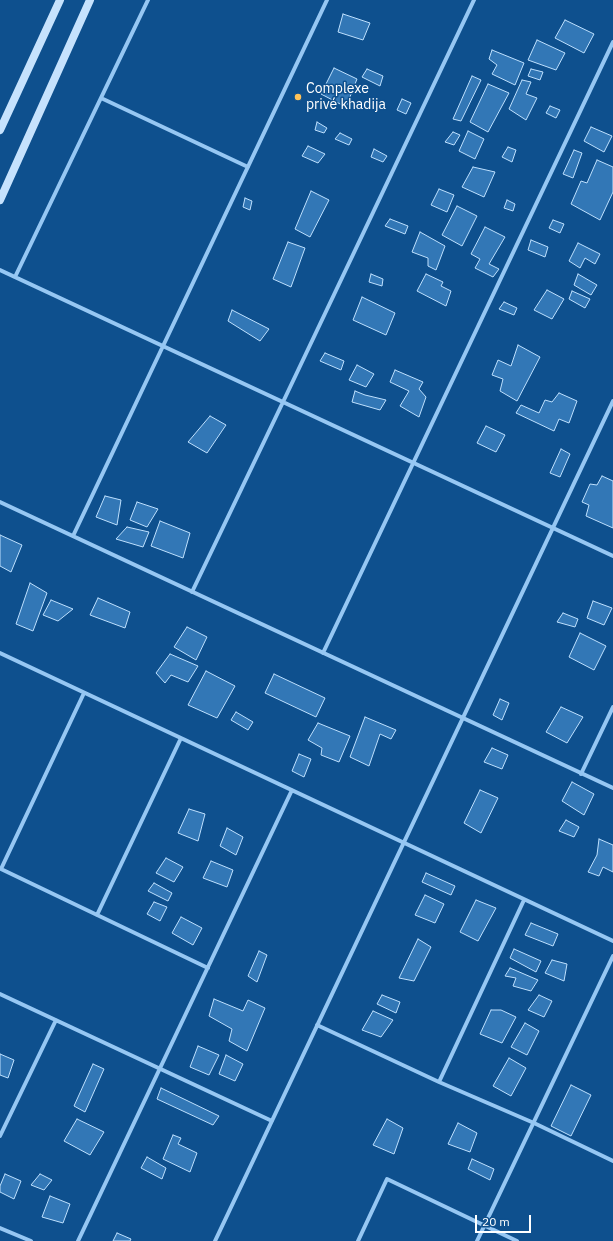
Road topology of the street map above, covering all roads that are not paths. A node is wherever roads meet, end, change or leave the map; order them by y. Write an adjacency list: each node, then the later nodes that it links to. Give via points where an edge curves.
1 (60, 0): 8 (main road)
2 (90, 0): 10 (main road)
3 (148, 0): 7 (street)
4 (327, 0): 9 (street)
5 (474, 0): 15 (street)
6 (613, 42): 16 (street)
7 (101, 98): 9 (street); 12 (street)
8 (0, 130)
9 (248, 167): 13 (street)
10 (0, 200)
11 (0, 270): 12 (street)
12 (16, 277): 13 (street)
13 (163, 346): 15 (street); 19 (street)
14 (613, 401): 18 (street)
15 (283, 402): 16 (street); 21 (street)
16 (413, 463): 18 (street); 23 (street)
17 (0, 502): 19 (street)
18 (553, 528): 20 (street); 26 (street)
19 (73, 536): 21 (street)
20 (613, 556)
21 (192, 592): 23 (street)
22 (0, 653): 24 (street)
23 (323, 653): 26 (street)
24 (84, 693): 27 (street); 33 (street, via 1,869)
25 (613, 707): 28 (street)
26 (463, 718): 28 (street); 31 (street)
27 (181, 738): 30 (street); 33 (street)
28 (582, 774): 29 (street)
29 (613, 788)
30 (292, 790): 31 (street); 36 (street)
31 (404, 843): 32 (street); 39 (street)
32 (524, 900): 34 (street); 41 (street)
33 (97, 915): 36 (street)
34 (613, 941)
35 (613, 956): 43 (street)
36 (208, 968): 40 (street)
37 (0, 994): 38 (street)
38 (56, 1020): 40 (street); 44 (street)
39 (317, 1025): 41 (street); 42 (street)
40 (160, 1069): 42 (street); 49 (street)
41 (439, 1082): 43 (street)
42 (272, 1121): 50 (street)
43 (534, 1123): 45 (street); 46 (street)
44 (0, 1136)
45 (613, 1161)
46 (485, 1226): 51 (street, via 387,1179); 52 (street); 53 (street)
47 (0, 1228): 48 (street)
48 (32, 1241)
49 (78, 1241)
50 (215, 1241)
51 (358, 1241)
52 (477, 1241)
53 (517, 1241)

